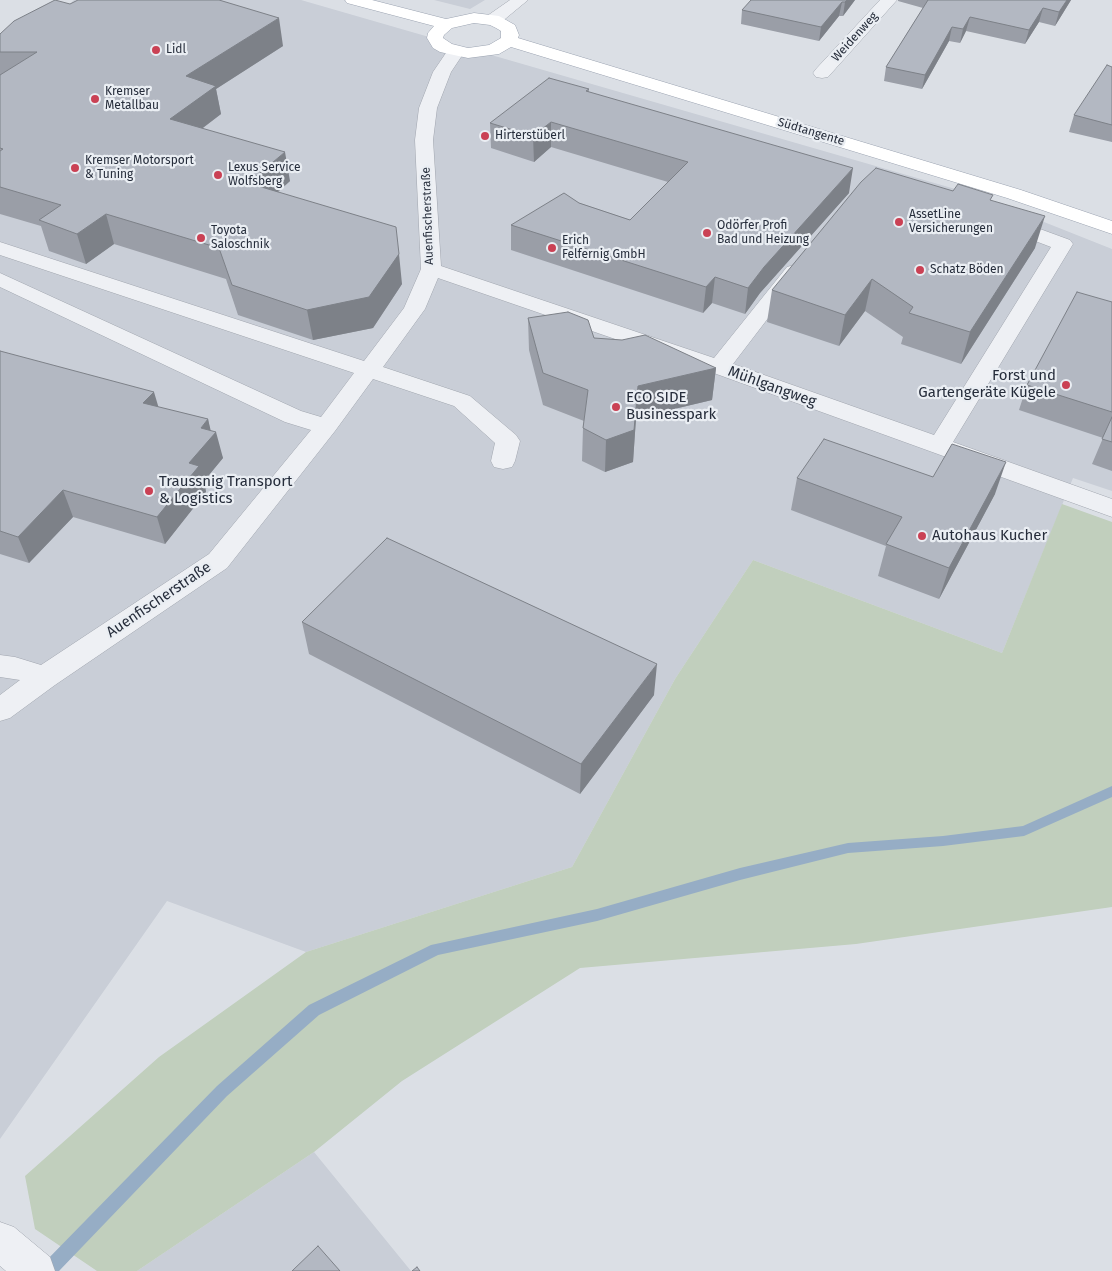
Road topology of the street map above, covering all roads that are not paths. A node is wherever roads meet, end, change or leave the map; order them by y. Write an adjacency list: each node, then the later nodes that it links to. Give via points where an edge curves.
1 (353, 0): 5 (main road)
2 (520, 0): 4 (street)
3 (889, 0): 8 (street, Weidenweg)
4 (493, 20): 5 (main road, via 463,19); 6 (main road, via 509,29)
5 (446, 24): 7 (main road, via 435,38 439,44)
6 (509, 40): 7 (main road, via 493,50); 10 (main road, Südtangente, via 1004,191)
7 (456, 51): 13 (street, Auenfischerstraße, via 438,80 428,108 424,140)
8 (822, 73)
9 (985, 216): 18 (street, via 1063,244)
10 (1112, 228)
11 (0, 248): 16 (street)
12 (808, 254): 15 (street)
13 (431, 269): 15 (street, Mühlgangweg); 16 (street, Auenfischerstraße, via 414,309)
14 (0, 279): 17 (street, via 293,418)
15 (719, 368): 18 (street, Mühlgangweg)
16 (369, 370): 17 (street, Auenfischerstraße); 19 (street, via 462,402 508,441)
17 (327, 426): 22 (street, Auenfischerstraße, via 218,561)
18 (940, 446): 20 (street, Mühlgangweg)
19 (503, 461)
20 (1112, 508)
21 (0, 666): 22 (street)
22 (45, 677): 23 (street, Auenfischerstraße)
23 (0, 710)

